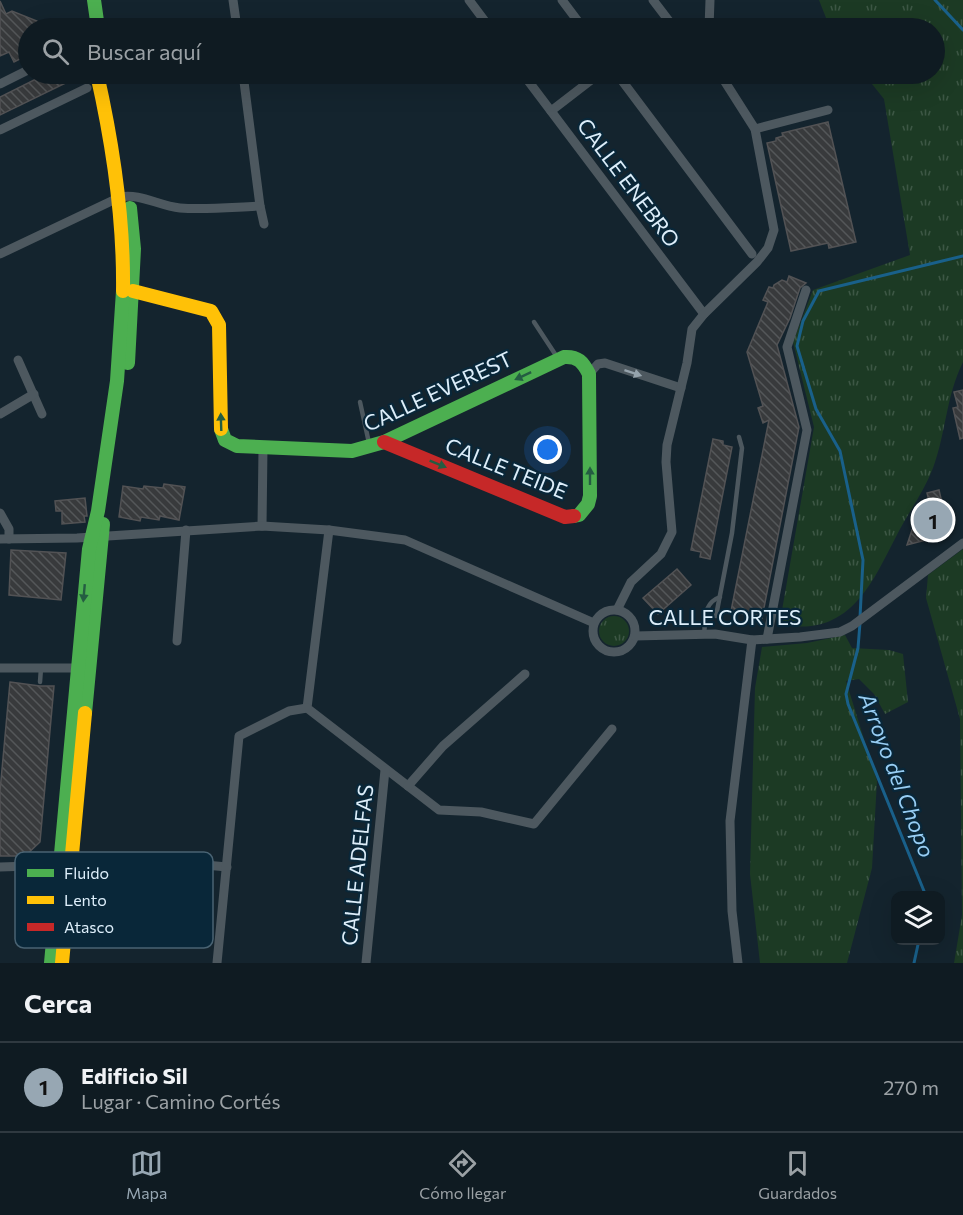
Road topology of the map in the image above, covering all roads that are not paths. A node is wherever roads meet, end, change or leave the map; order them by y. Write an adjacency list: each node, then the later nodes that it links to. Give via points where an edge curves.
1 (84, 0): 8 (street)
2 (94, 0): 9 (street)
3 (233, 0): 10 (street)
4 (469, 0): 11 (street)
5 (562, 0): 12 (street)
6 (653, 0): 13 (street)
7 (710, 0): 14 (street)
8 (87, 18)
9 (97, 18)
10 (236, 18)
11 (482, 18)
12 (576, 18)
13 (667, 18)
14 (709, 18)
15 (18, 75): 16 (street)
16 (0, 84)
17 (99, 84): 29 (street)
18 (108, 84): 29 (street, via 116,117)
19 (244, 84): 30 (street)
20 (530, 84): 26 (street, CALLE ENEBRO)
21 (586, 84): 26 (street)
22 (624, 84): 33 (street)
23 (726, 84): 27 (street)
24 (87, 88): 28 (street)
25 (828, 110): 27 (street)
26 (550, 111): 36 (street, CALLE ENEBRO)
27 (755, 129): 36 (street, via 774,230 768,248 757,262)
28 (0, 130)
29 (124, 196): 30 (street, via 178,208); 32 (street); 35 (street, via 134,249); 54 (street, via 120,360)
30 (260, 206): 31 (street)
31 (264, 224)
32 (0, 254)
33 (752, 254)
34 (806, 290): 63 (street, via 787,347 807,430)
35 (133, 291): 49 (street, CALLE EVEREST, one-way to 35, via 237,446 221,432 219,325 215,315); 54 (street, via 126,375)
36 (704, 314): 41 (street, via 692,329)
37 (534, 322): 38 (lane)
38 (558, 359): 40 (street, via 580,359); 47 (street, CALLE EVEREST, one-way to 47)
39 (18, 360): 42 (street)
40 (590, 374): 41 (street, one-way to 41, via 604,363); 47 (street, CALLE TEIDE, one-way to 40, via 565,517 579,515 590,496)
41 (681, 388): 58 (street, via 667,445 672,532 661,554 631,582)
42 (34, 394): 44 (street); 45 (street)
43 (360, 402): 48 (lane)
44 (0, 414)
45 (42, 414)
46 (739, 437): 57 (lane, via 742,448 732,533)
47 (384, 442): 48 (street, CALLE EVEREST)
48 (370, 446): 49 (street, CALLE EVEREST, via 352,452)
49 (263, 448): 51 (street)
50 (0, 513): 55 (street, via 9,529)
51 (262, 526): 52 (street); 53 (street)
52 (186, 530): 54 (street); 65 (street)
53 (329, 530): 60 (street, via 405,540); 71 (street)
54 (97, 535): 55 (street); 68 (street, one-way to 68, via 88,549); 76 (street)
55 (4, 539)
56 (963, 543): 63 (street, CALLE CORTES, via 840,632)
57 (720, 597): 59 (lane); 61 (lane, via 707,607)
58 (617, 610): 60 (street, via 601,614); 62 (street, via 630,616)
59 (716, 616)
60 (594, 623): 62 (street, via 596,641 605,650 623,650)
61 (704, 634): 62 (street, CALLE CORTES); 64 (street, CALLE CORTES)
62 (635, 636)
63 (767, 639): 64 (street, CALLE CORTES)
64 (752, 640): 87 (street, via 730,821 732,911)
65 (177, 641)
66 (0, 668): 67 (street)
67 (41, 668): 68 (street); 70 (lane)
68 (77, 668): 75 (street)
69 (525, 674): 74 (street, via 443,746)
70 (40, 682)
71 (307, 708): 73 (street); 80 (street, via 289,711 239,736)
72 (612, 729): 74 (street, via 534,824 482,812 439,810)
73 (386, 770): 74 (street); 86 (street, CALLE ADELFAS)
74 (408, 786)
75 (61, 852)
76 (72, 852)
77 (15, 866): 79 (street)
78 (213, 866): 80 (street)
79 (0, 867)
80 (227, 867): 85 (street)
81 (52, 948): 83 (street)
82 (63, 948): 84 (street)
83 (51, 963)
84 (62, 963)
85 (218, 963)
86 (366, 963)
87 (738, 963)

